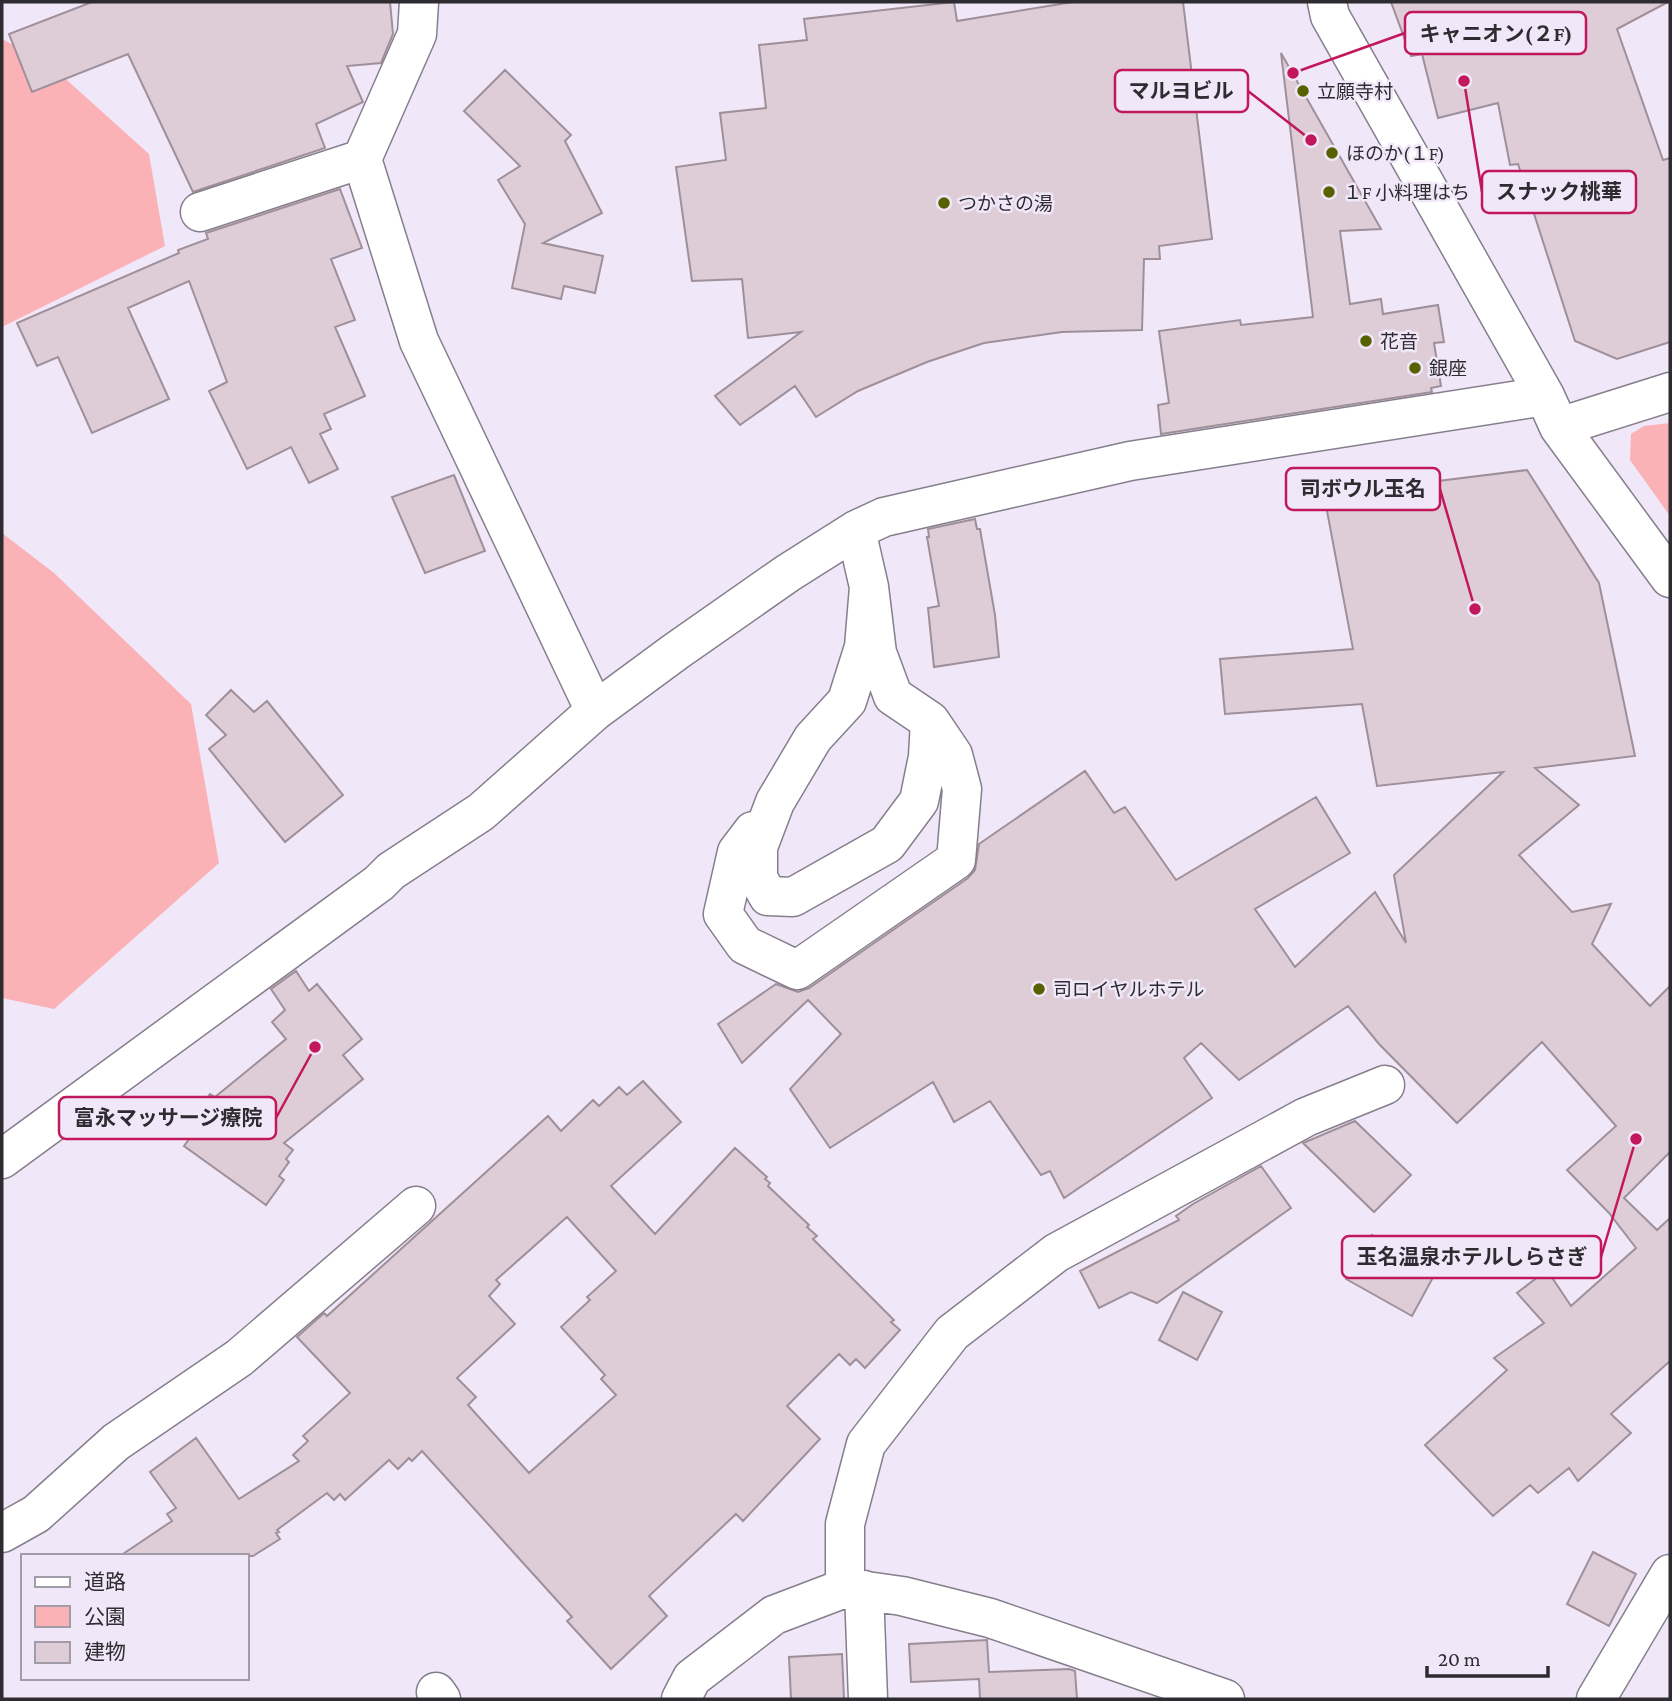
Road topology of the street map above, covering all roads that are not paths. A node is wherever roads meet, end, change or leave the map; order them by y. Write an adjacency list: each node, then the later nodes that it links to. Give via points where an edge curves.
1 (419, 2): 3 (street, via 417,34)
2 (1328, 2): 6 (street, via 1330,16)
3 (362, 159): 4 (street); 10 (street, via 419,341)
4 (200, 212)
5 (1670, 392): 6 (street)
6 (1552, 412): 7 (street, via 1130,461 884,517); 8 (street)
7 (856, 530): 9 (street); 10 (street)
8 (1670, 578)
9 (869, 587): 11 (street, via 877,653 893,696); 12 (street, via 864,648 847,701 813,738)
10 (595, 711): 14 (street, via 481,812 391,871)
11 (930, 721): 12 (street, via 919,801 887,844 793,897 768,895 758,878 758,847); 12 (street, via 953,755 962,789 956,860 796,970 745,945 723,914 737,852)
12 (775, 802)
13 (1385, 1085): 18 (street, via 1306,1117 1056,1254 952,1334 866,1444 845,1524)
14 (2, 1159)
15 (416, 1206): 16 (street, via 239,1358 116,1442 36,1514)
16 (2, 1533)
17 (1670, 1574): 23 (street)
18 (854, 1589): 19 (street, via 990,1618); 20 (street, via 774,1615 692,1678); 21 (street)
19 (1147, 1686): 22 (street)
20 (681, 1699)
21 (868, 1699)
22 (1225, 1699)
23 (1596, 1699)

